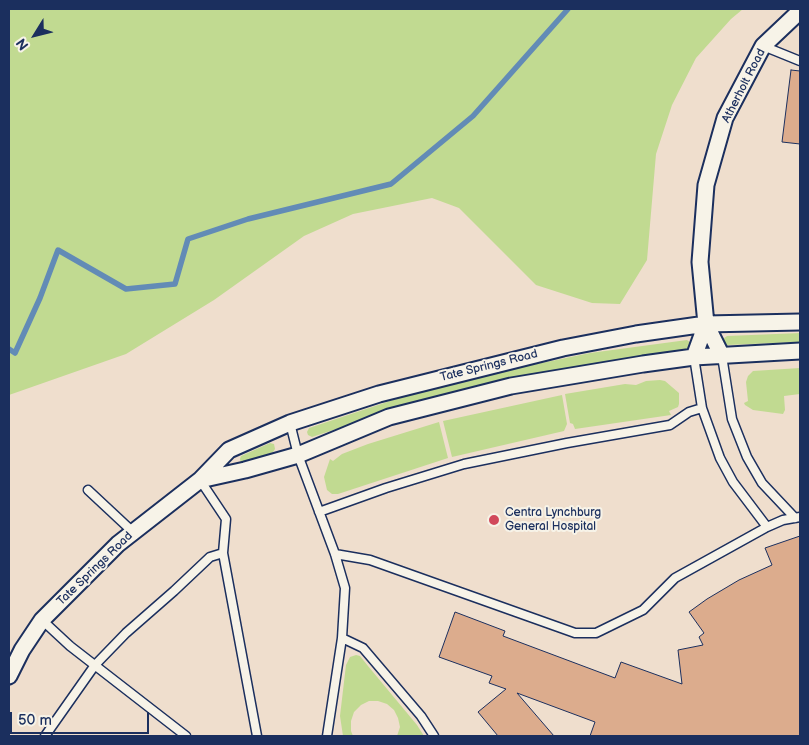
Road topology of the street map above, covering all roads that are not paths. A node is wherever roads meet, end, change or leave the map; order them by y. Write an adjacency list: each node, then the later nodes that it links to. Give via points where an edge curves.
1 (800, 10): 2 (street, Atherholt Road)
2 (763, 46): 3 (lane); 5 (street, Atherholt Road, via 725,118 706,185 700,262)
3 (800, 61)
4 (800, 322): 5 (street, Tate Springs Road)
5 (706, 324): 7 (street, Atherholt Road); 8 (street, Atherholt Road); 10 (street, Tate Springs Road, via 563,348 379,394)
6 (800, 351): 7 (street, Tate Springs Road)
7 (722, 356): 8 (street, Tate Springs Road); 15 (lane, via 732,419 747,457 762,483)
8 (694, 357): 9 (lane); 11 (street, Tate Springs Road, via 510,386 389,417)
9 (702, 408): 14 (lane, via 689,412 670,425 464,464); 16 (lane, via 732,482)
10 (290, 423): 11 (lane); 12 (street, Tate Springs Road, via 229,450)
11 (298, 455): 12 (street, Tate Springs Road); 14 (lane)
12 (200, 480): 17 (street, Tate Springs Road); 18 (lane, via 226,519)
13 (88, 490): 17 (lane)
14 (319, 512): 19 (lane)
15 (798, 517): 16 (lane)
16 (767, 527): 19 (lane, via 676,578 643,610 596,632 575,633 370,560)
17 (133, 532): 20 (street, Tate Springs Road)
18 (223, 553): 22 (lane, via 210,557 126,633); 26 (lane)
19 (335, 554): 21 (lane, via 345,588)
20 (42, 620): 22 (lane); 23 (street, Tate Springs Road)
21 (342, 638): 27 (lane); 28 (lane, via 363,648)
22 (96, 665): 24 (lane); 25 (lane)
23 (9, 676)
24 (45, 736)
25 (186, 736)
26 (257, 736)
27 (327, 736)
28 (434, 736)

